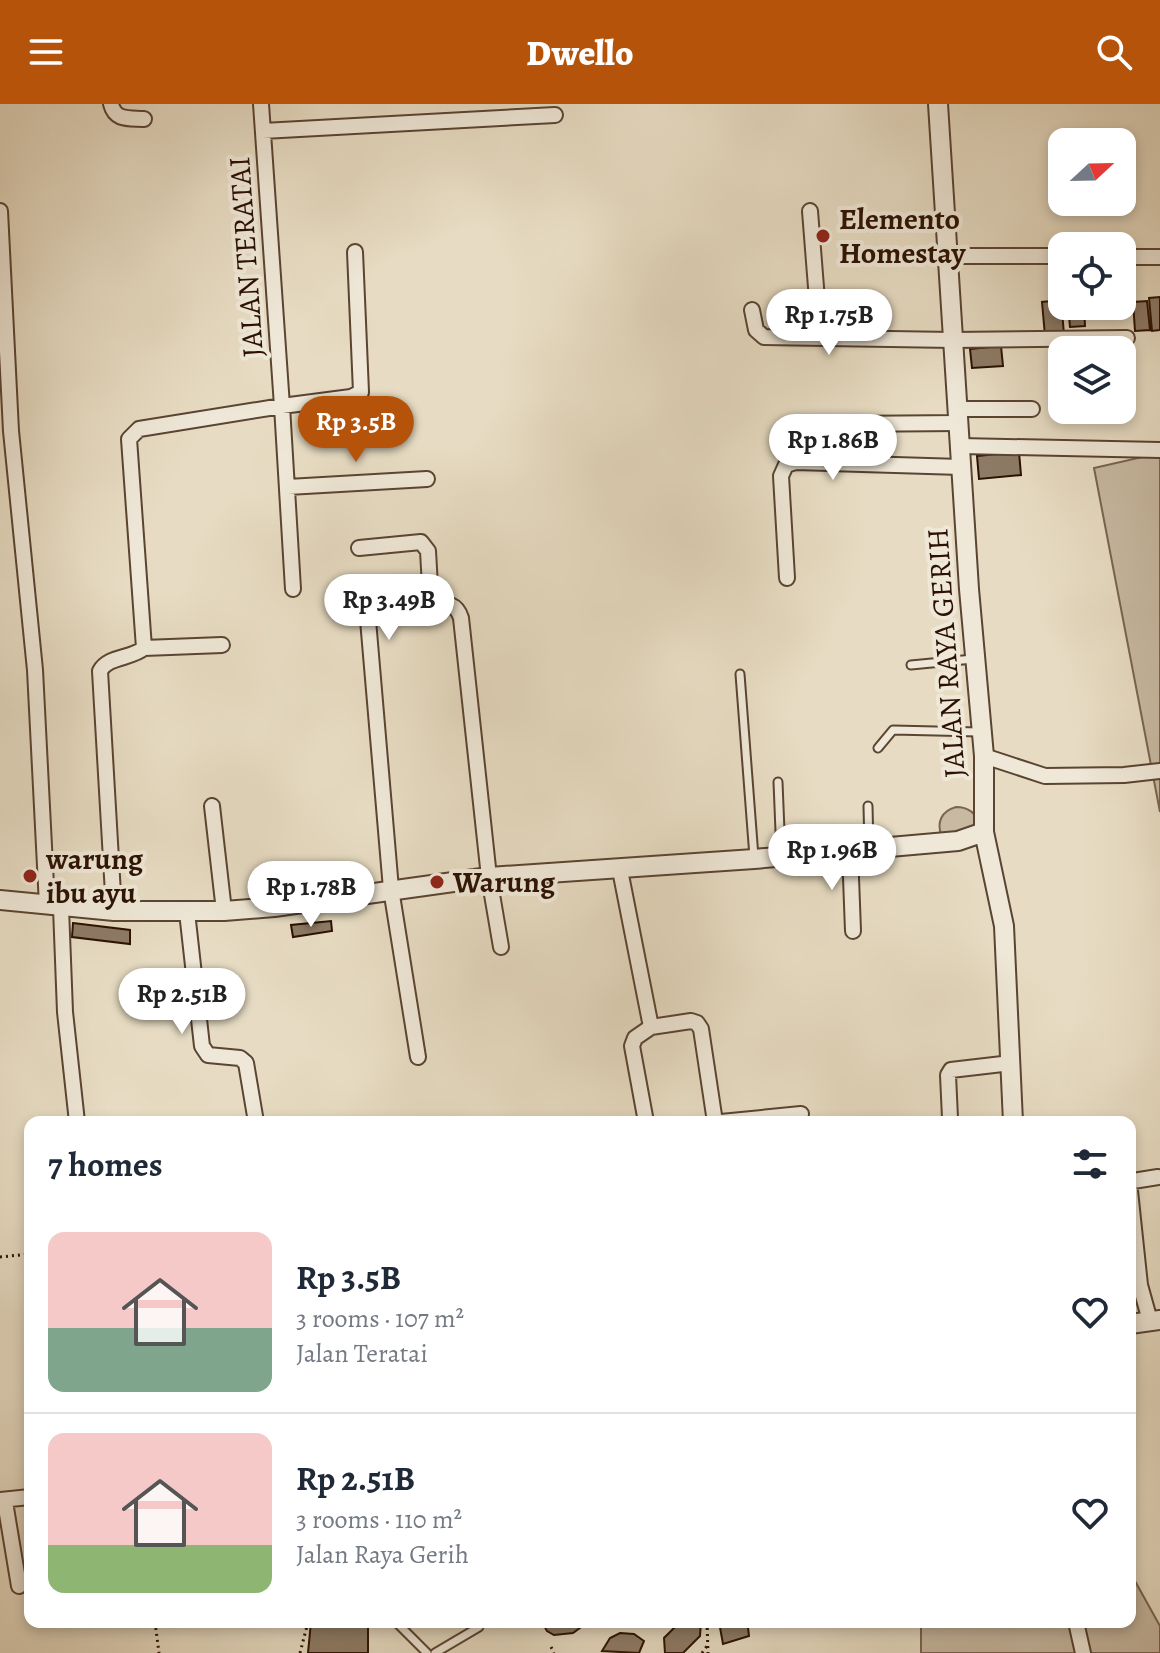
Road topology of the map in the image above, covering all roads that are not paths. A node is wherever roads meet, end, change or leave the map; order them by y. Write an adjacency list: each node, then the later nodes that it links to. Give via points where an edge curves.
1 (111, 104): 5 (street, via 120,118)
2 (261, 104): 6 (street, JALAN TERATAI)
3 (938, 104): 10 (street, JALAN RAYA GERIH)
4 (555, 115): 6 (street)
5 (144, 119)
6 (263, 131): 18 (street, JALAN TERATAI)
7 (0, 211): 52 (street, via 11,431)
8 (810, 211): 15 (street)
9 (355, 252): 18 (street, via 361,392)
10 (948, 256): 11 (street); 17 (street, JALAN RAYA GERIH)
11 (1048, 256)
12 (1136, 257): 13 (street)
13 (1160, 257)
14 (752, 310): 15 (street, via 756,330 764,337)
15 (820, 338): 17 (street)
16 (1048, 339): 17 (street)
17 (953, 340): 20 (street, JALAN RAYA GERIH)
18 (282, 406): 26 (street, JALAN TERATAI); 32 (street, via 139,429 129,439)
19 (1032, 409): 20 (street)
20 (958, 416): 21 (street); 22 (street, JALAN RAYA GERIH)
21 (842, 424)
22 (960, 446): 23 (street); 24 (street, JALAN RAYA GERIH)
23 (1160, 450)
24 (961, 467): 28 (street, via 786,465 781,476); 33 (street, JALAN RAYA GERIH)
25 (427, 479): 26 (street)
26 (288, 487): 29 (street, JALAN TERATAI)
27 (359, 548): 30 (street, via 425,545)
28 (787, 578)
29 (293, 589)
30 (431, 604): 49 (street, via 452,604 461,618); 50 (street, via 376,611 368,620)
31 (222, 645): 32 (street)
32 (144, 648): 53 (street, via 105,663 100,671)
33 (975, 658): 34 (lane); 36 (street, JALAN RAYA GERIH)
34 (911, 665)
35 (740, 674): 47 (lane)
36 (982, 732): 37 (lane, via 893,730); 38 (street, JALAN RAYA GERIH)
37 (878, 748)
38 (984, 756): 39 (street, via 1045,776); 43 (street, JALAN RAYA GERIH)
39 (1160, 771)
40 (778, 782): 46 (lane)
41 (212, 806): 54 (street)
42 (868, 806): 44 (lane)
43 (984, 832): 44 (street, via 958,841); 60 (street, JALAN RAYA GERIH, via 1004,926)
44 (869, 849): 45 (street)
45 (850, 851): 46 (street); 56 (street)
46 (781, 857): 47 (street)
47 (754, 859): 48 (street)
48 (620, 870): 49 (street); 58 (street)
49 (489, 877): 50 (street); 57 (street)
50 (391, 889): 54 (street); 59 (street)
51 (0, 900): 52 (street)
52 (54, 906): 53 (street); 62 (street)
53 (114, 911): 55 (street)
54 (224, 911): 55 (street)
55 (187, 912): 63 (street, via 202,1046 208,1055 246,1063)
56 (853, 931)
57 (501, 947)
58 (651, 1027): 64 (street, via 632,1046); 65 (street, via 697,1023)
59 (418, 1057)
60 (1011, 1063): 67 (street, via 951,1070); 68 (street, JALAN RAYA GERIH)
61 (801, 1114): 66 (street)
62 (76, 1116)
63 (255, 1116)
64 (645, 1116)
65 (714, 1116)
66 (781, 1116)
67 (950, 1116)
68 (1013, 1116)
69 (1158, 1177): 70 (street)
70 (1136, 1181)
71 (1136, 1247): 72 (street, via 1140,1285)
72 (1155, 1320)
73 (24, 1498): 74 (street)
74 (2, 1501): 75 (street)
75 (19, 1586)
76 (402, 1628): 79 (lane)
77 (477, 1628): 80 (lane)
78 (1077, 1628): 81 (street)
79 (427, 1653)
80 (435, 1653)
81 (1083, 1653)

